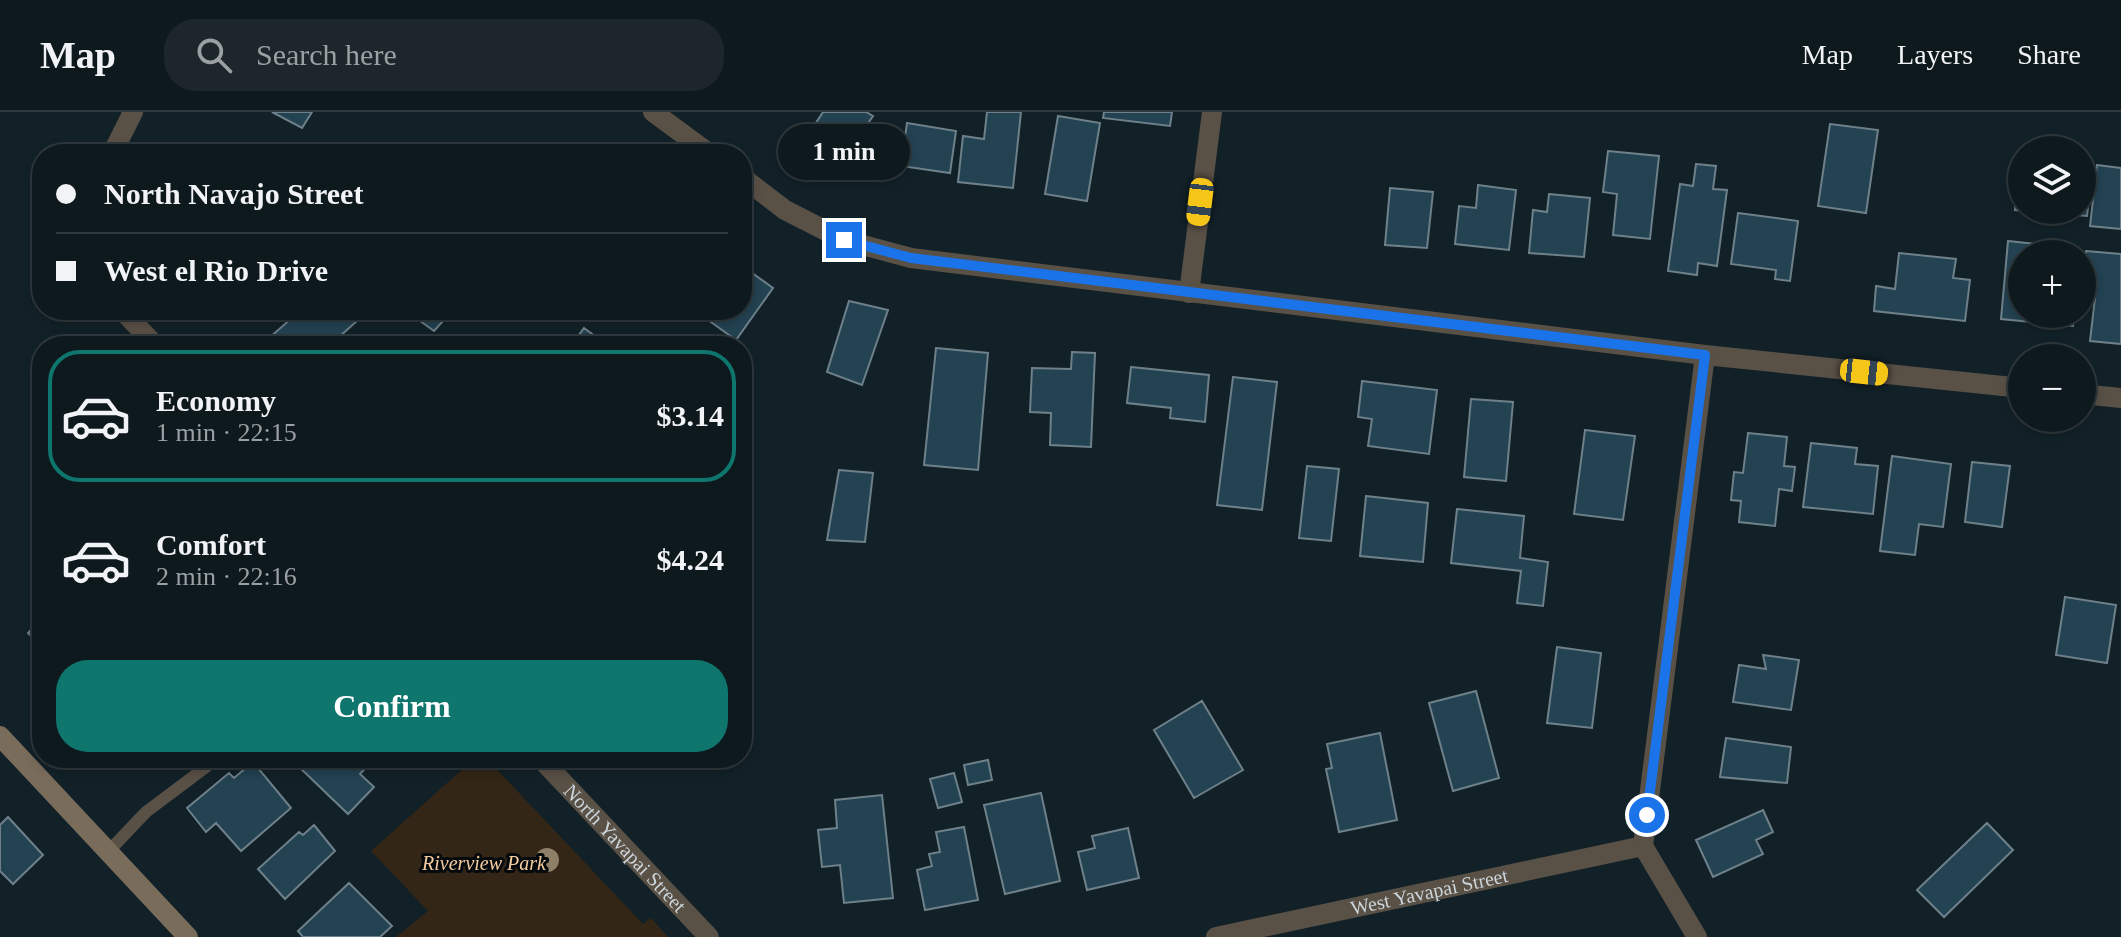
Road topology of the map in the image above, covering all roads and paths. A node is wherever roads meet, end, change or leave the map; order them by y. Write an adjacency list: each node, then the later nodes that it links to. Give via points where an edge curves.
1 (133, 112): 4 (street)
2 (653, 112): 5 (street)
3 (1212, 112): 7 (street)
4 (117, 144)
5 (696, 144)
6 (752, 185): 7 (street, via 785,210 844,240 911,258)
7 (1189, 293): 10 (street)
8 (131, 320): 9 (street)
9 (147, 336)
10 (1705, 355): 11 (street); 17 (street)
11 (2008, 387)
12 (2096, 395): 13 (street)
13 (2121, 398)
14 (0, 736): 18 (street)
15 (205, 768): 18 (lane, via 146,812)
16 (549, 768): 20 (street, North Yavapai Street)
17 (1643, 846): 21 (street, West Yavapai Street); 22 (street)
18 (107, 853): 19 (street)
19 (188, 937)
20 (709, 937)
21 (1216, 937)
22 (1697, 937)

